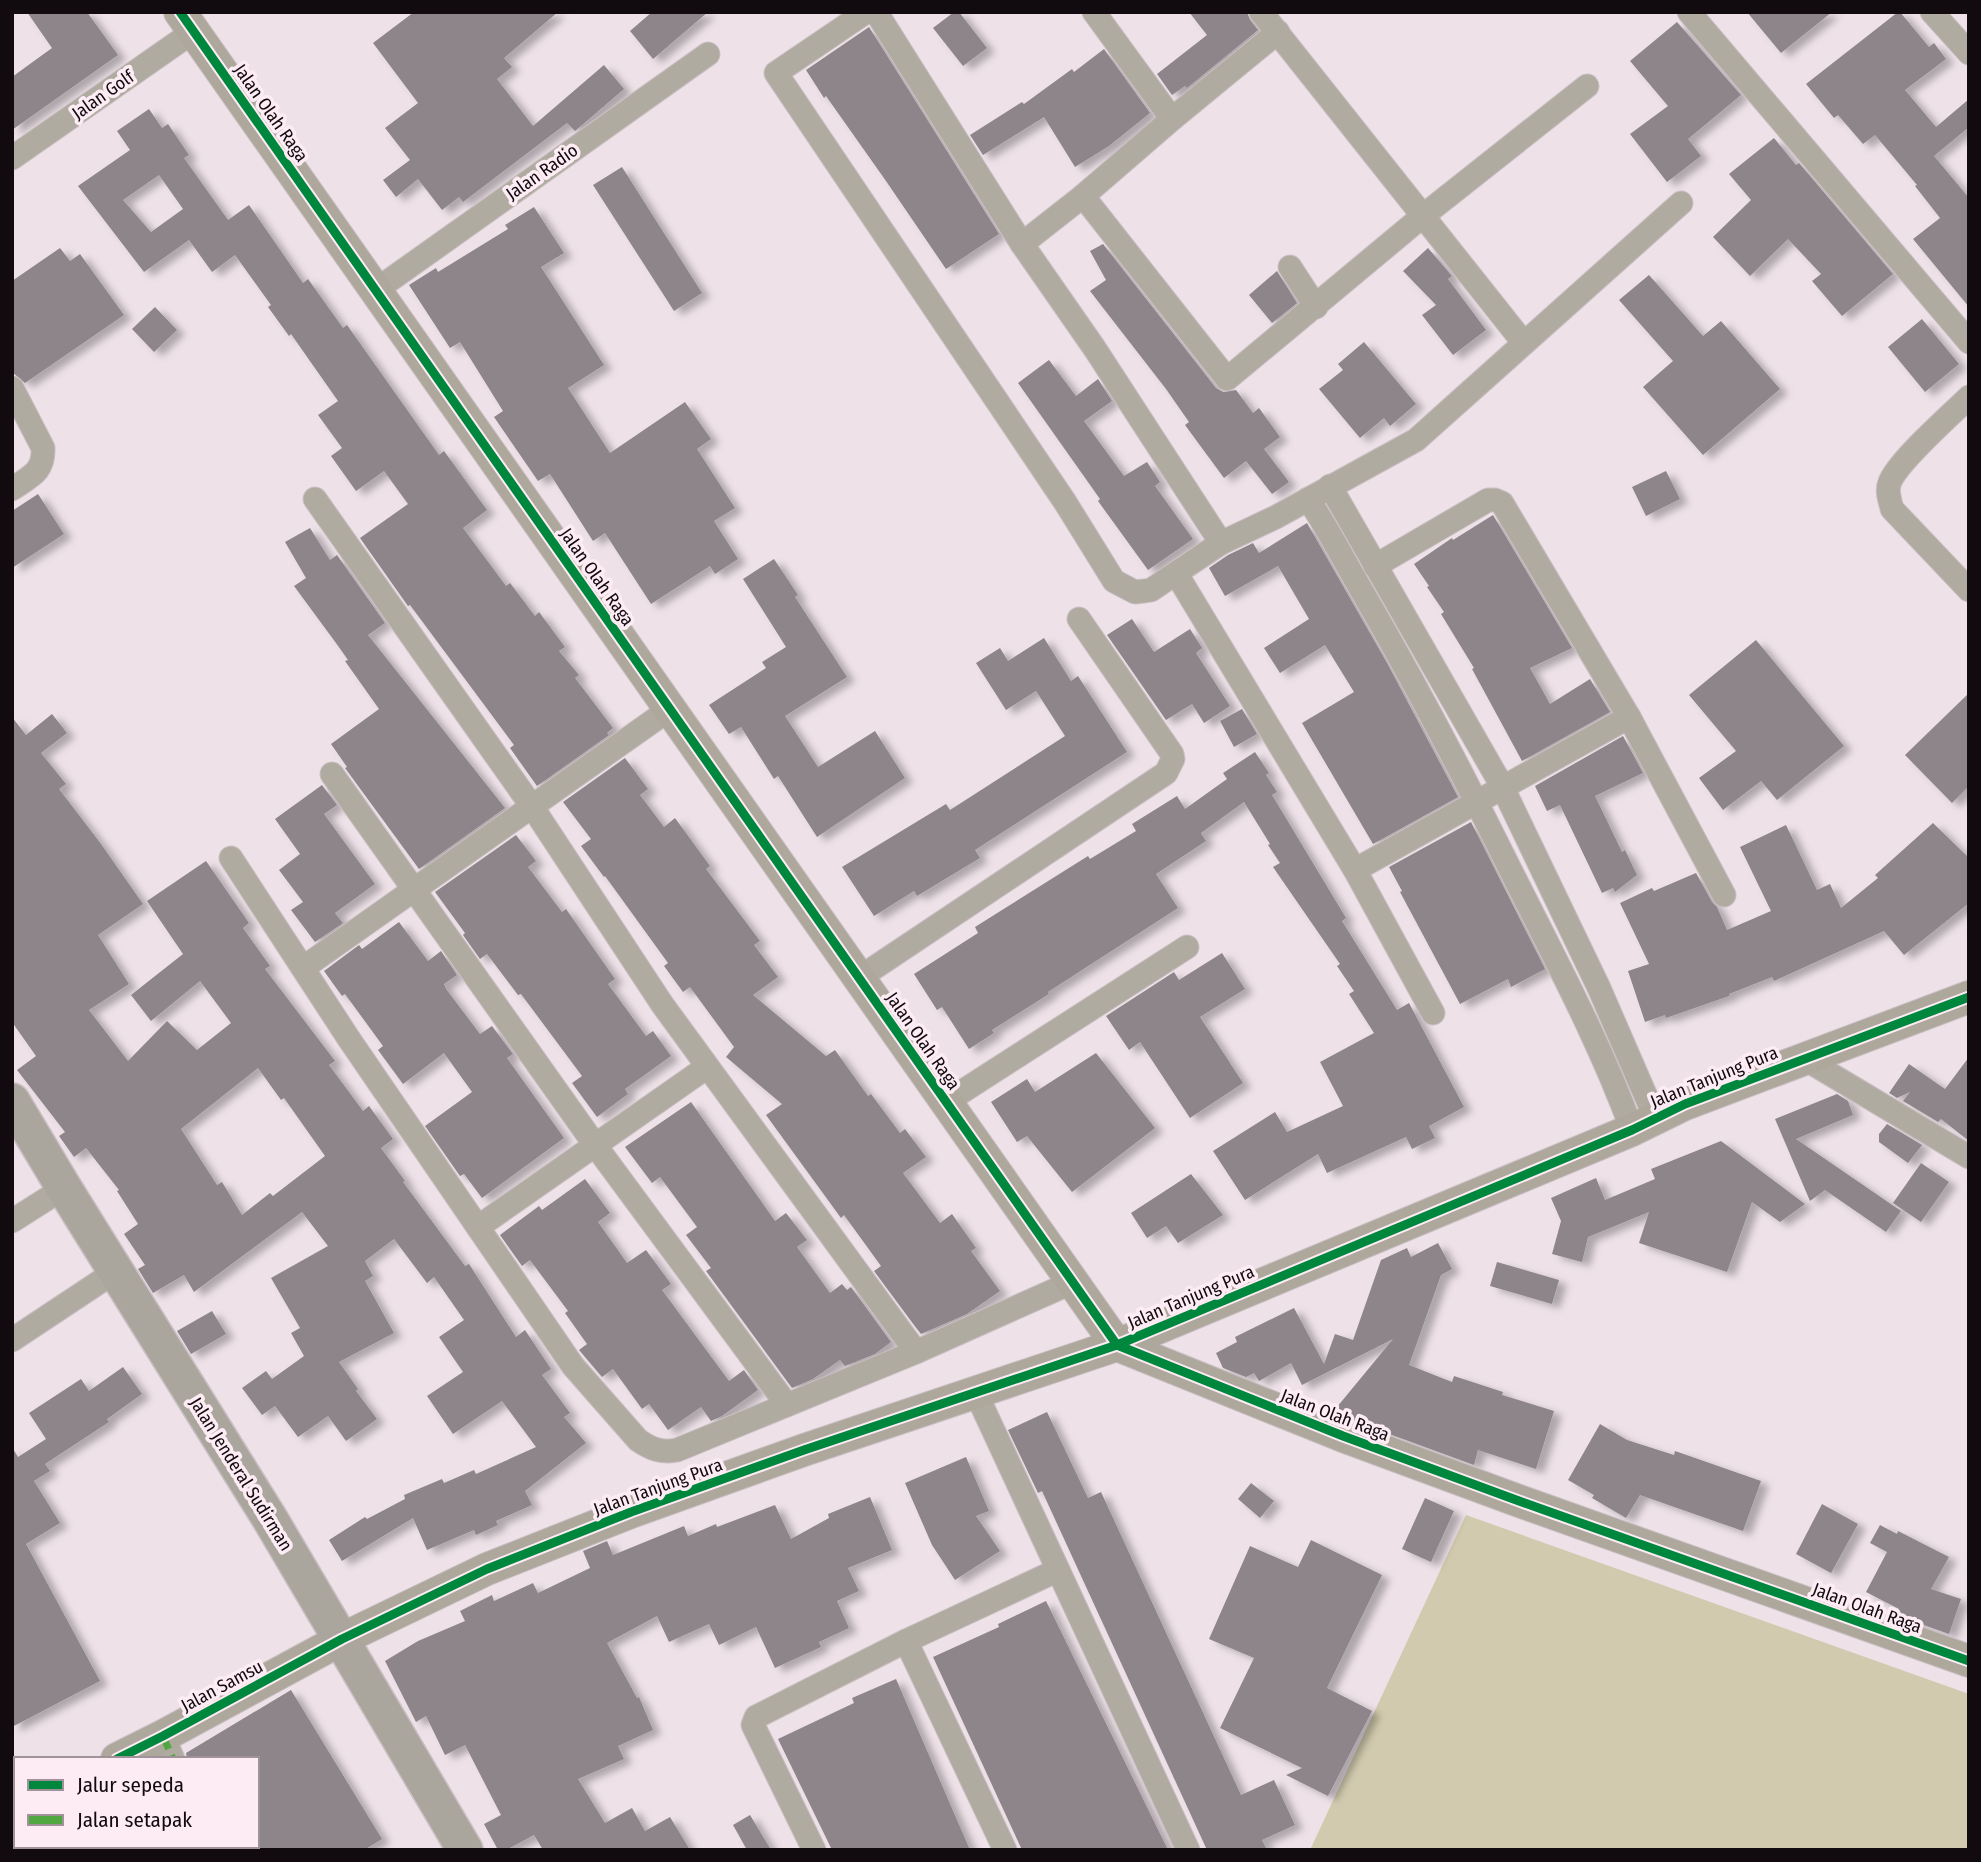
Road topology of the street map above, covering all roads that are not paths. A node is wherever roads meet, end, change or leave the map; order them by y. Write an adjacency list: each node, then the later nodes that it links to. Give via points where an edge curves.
1 (866, 12): 31 (street, via 776,73 1114,581 1144,592)
2 (876, 12): 17 (street)
3 (1094, 12): 12 (street)
4 (1261, 12): 8 (street)
5 (1689, 12): 22 (street)
6 (1932, 12): 9 (street)
7 (187, 22): 13 (street, Jalan Golf); 19 (street, Jalan Olah Raga)
8 (1278, 32): 12 (street); 16 (street)
9 (1969, 53)
10 (708, 54): 19 (street, Jalan Radio)
11 (1587, 86): 16 (street)
12 (1171, 119): 14 (street)
13 (12, 158)
14 (1083, 196): 17 (street); 20 (street, via 1227,379)
15 (1681, 202): 21 (street)
16 (1424, 215): 20 (street); 21 (street)
17 (1022, 244): 29 (street)
18 (1290, 267): 20 (street)
19 (376, 290): 34 (street, Jalan Olah Raga)
20 (1315, 307)
21 (1523, 342): 25 (street, via 1416,440)
22 (1969, 342)
23 (12, 388): 26 (street, via 44,458 37,472)
24 (1969, 397): 32 (street, via 1901,465 1888,494 1892,509)
25 (1330, 486): 28 (street); 30 (street)
26 (12, 489)
27 (316, 499): 39 (street)
28 (1308, 499): 29 (street); 38 (street, via 1414,680)
29 (1221, 543): 31 (street)
30 (1375, 566): 35 (street, via 1488,500 1502,503); 37 (street)
31 (1176, 573): 41 (street)
32 (1969, 590)
33 (1079, 619): 46 (street, via 1172,754 1171,766)
34 (670, 709): 39 (street); 46 (street, Jalan Olah Raga)
35 (1629, 717): 37 (street); 43 (street)
36 (332, 774): 42 (street)
37 (1502, 786): 38 (street); 53 (street, via 1599,988)
38 (1478, 803): 41 (street); 53 (street, via 1612,1076)
39 (533, 808): 42 (street); 50 (street)
40 (231, 858): 45 (street)
41 (1355, 870): 48 (street)
42 (414, 889): 45 (street); 54 (street)
43 (1724, 895)
44 (1187, 947): 52 (street)
45 (303, 968): 58 (street)
46 (859, 978): 52 (street, Jalan Olah Raga)
47 (1969, 997): 49 (street, Jalan Tanjung Pura)
48 (1433, 1013)
49 (1805, 1059): 53 (street, Jalan Tanjung Pura); 55 (street)
50 (706, 1067): 54 (street); 63 (street)
51 (12, 1101): 56 (main road, Jalan Jenderal Sudirman)
52 (946, 1102): 60 (street, Jalan Olah Raga)
53 (1643, 1123): 62 (street, Jalan Tanjung Pura)
54 (595, 1145): 58 (street); 65 (street)
55 (1969, 1157)
56 (64, 1188): 57 (street); 59 (main road, Jalan Jenderal Sudirman)
57 (12, 1221)
58 (478, 1227): 65 (street, via 573,1366 650,1448 677,1450)
59 (116, 1271): 61 (street); 67 (main road, Jalan Jenderal Sudirman)
60 (1073, 1282): 62 (street, Jalan Olah Raga); 63 (street)
61 (12, 1340)
62 (1117, 1345): 64 (street, Jalan Tanjung Pura); 69 (street, Jalan Olah Raga, via 1343,1436)
63 (916, 1352): 65 (street)
64 (976, 1394): 66 (street); 67 (street, Jalan Tanjung Pura, via 631,1512 487,1569)
65 (788, 1405)
66 (1058, 1570): 68 (street); 75 (street)
67 (342, 1639): 70 (street, Jalan Samsu); 72 (main road, Jalan Jenderal Sudirman)
68 (906, 1641): 73 (street, via 754,1720); 74 (street)
69 (1969, 1661)
70 (168, 1748): 71 (street, Jalan Samsu)
71 (126, 1757)
72 (465, 1850)
73 (814, 1850)
74 (1005, 1850)
75 (1188, 1850)

